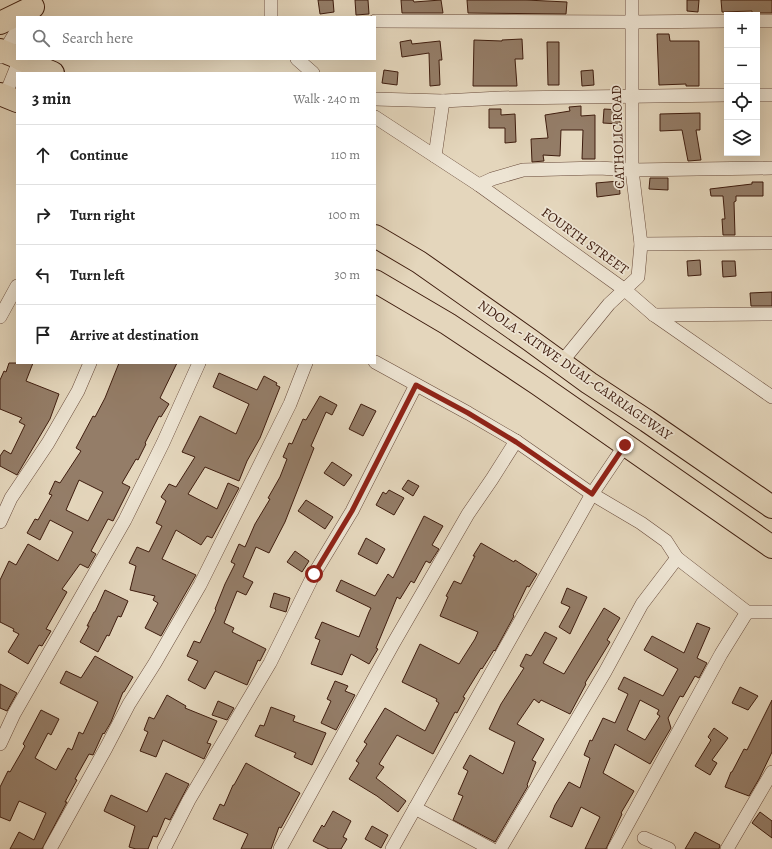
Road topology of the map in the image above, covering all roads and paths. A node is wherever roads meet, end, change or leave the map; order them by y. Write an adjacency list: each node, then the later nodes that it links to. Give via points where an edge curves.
1 (271, 0): 5 (street)
2 (632, 0): 11 (street, CATHOLIC ROAD)
3 (35, 10): 4 (highway)
4 (20, 16)
5 (271, 16)
6 (16, 18): 12 (highway)
7 (772, 20): 10 (street)
8 (376, 21): 11 (street)
9 (724, 21): 11 (street)
10 (760, 21)
11 (632, 22): 24 (street, CATHOLIC ROAD)
12 (0, 24)
13 (16, 35): 14 (street)
14 (12, 56): 25 (street)
15 (22, 60): 18 (highway)
16 (57, 60): 19 (highway)
17 (298, 60): 20 (street)
18 (51, 72)
19 (67, 72)
20 (312, 72)
21 (724, 95): 24 (street)
22 (760, 95): 23 (street)
23 (772, 95)
24 (632, 96): 27 (street); 31 (street, CATHOLIC ROAD)
25 (7, 97)
26 (376, 99): 27 (street)
27 (444, 101): 29 (street)
28 (376, 118): 29 (street, FOURTH STREET)
29 (435, 156): 32 (street, FOURTH STREET)
30 (772, 168): 31 (street)
31 (632, 170): 32 (street, via 522,170); 35 (street, CATHOLIC ROAD)
32 (479, 185): 38 (street, FOURTH STREET)
33 (376, 237): 43 (highway, NDOLA - KITWE DUAL-CARRIAGEWAY, via 419,262)
34 (772, 243): 35 (street)
35 (642, 244): 38 (street, CATHOLIC ROAD, via 638,277)
36 (376, 282): 52 (highway, via 448,324)
37 (16, 288): 41 (street)
38 (626, 290): 40 (street, FOURTH STREET); 43 (street, CATHOLIC ROAD, via 609,304)
39 (772, 314): 40 (street)
40 (654, 315): 47 (street, FOURTH STREET)
41 (0, 318)
42 (376, 363): 48 (street)
43 (561, 363): 54 (highway, NDOLA - KITWE DUAL-CARRIAGEWAY)
44 (90, 364): 55 (street, via 67,411 11,498)
45 (199, 364): 60 (street, via 125,520 14,714)
46 (306, 364): 64 (street, via 290,404 200,585 129,704)
47 (754, 384): 49 (street); 50 (street, FOURTH STREET)
48 (416, 385): 51 (street); 65 (street, via 352,511 314,574 270,664 189,800)
49 (772, 385)
50 (772, 397)
51 (516, 442): 53 (street); 66 (street, via 468,514)
52 (625, 445): 53 (street); 56 (highway)
53 (592, 494): 57 (street, via 666,541); 62 (street)
54 (772, 507)
55 (0, 522)
56 (772, 547)
57 (677, 558): 58 (street); 69 (street, via 642,604 605,672)
58 (747, 612): 59 (street); 70 (street, via 721,654)
59 (772, 612)
60 (0, 744)
61 (772, 772): 72 (street)
62 (415, 808): 67 (street); 68 (street)
63 (644, 838): 71 (street)
64 (50, 849)
65 (164, 849)
66 (280, 849)
67 (392, 849)
68 (491, 849)
69 (500, 849)
70 (614, 849)
71 (669, 849)
72 (727, 849)

